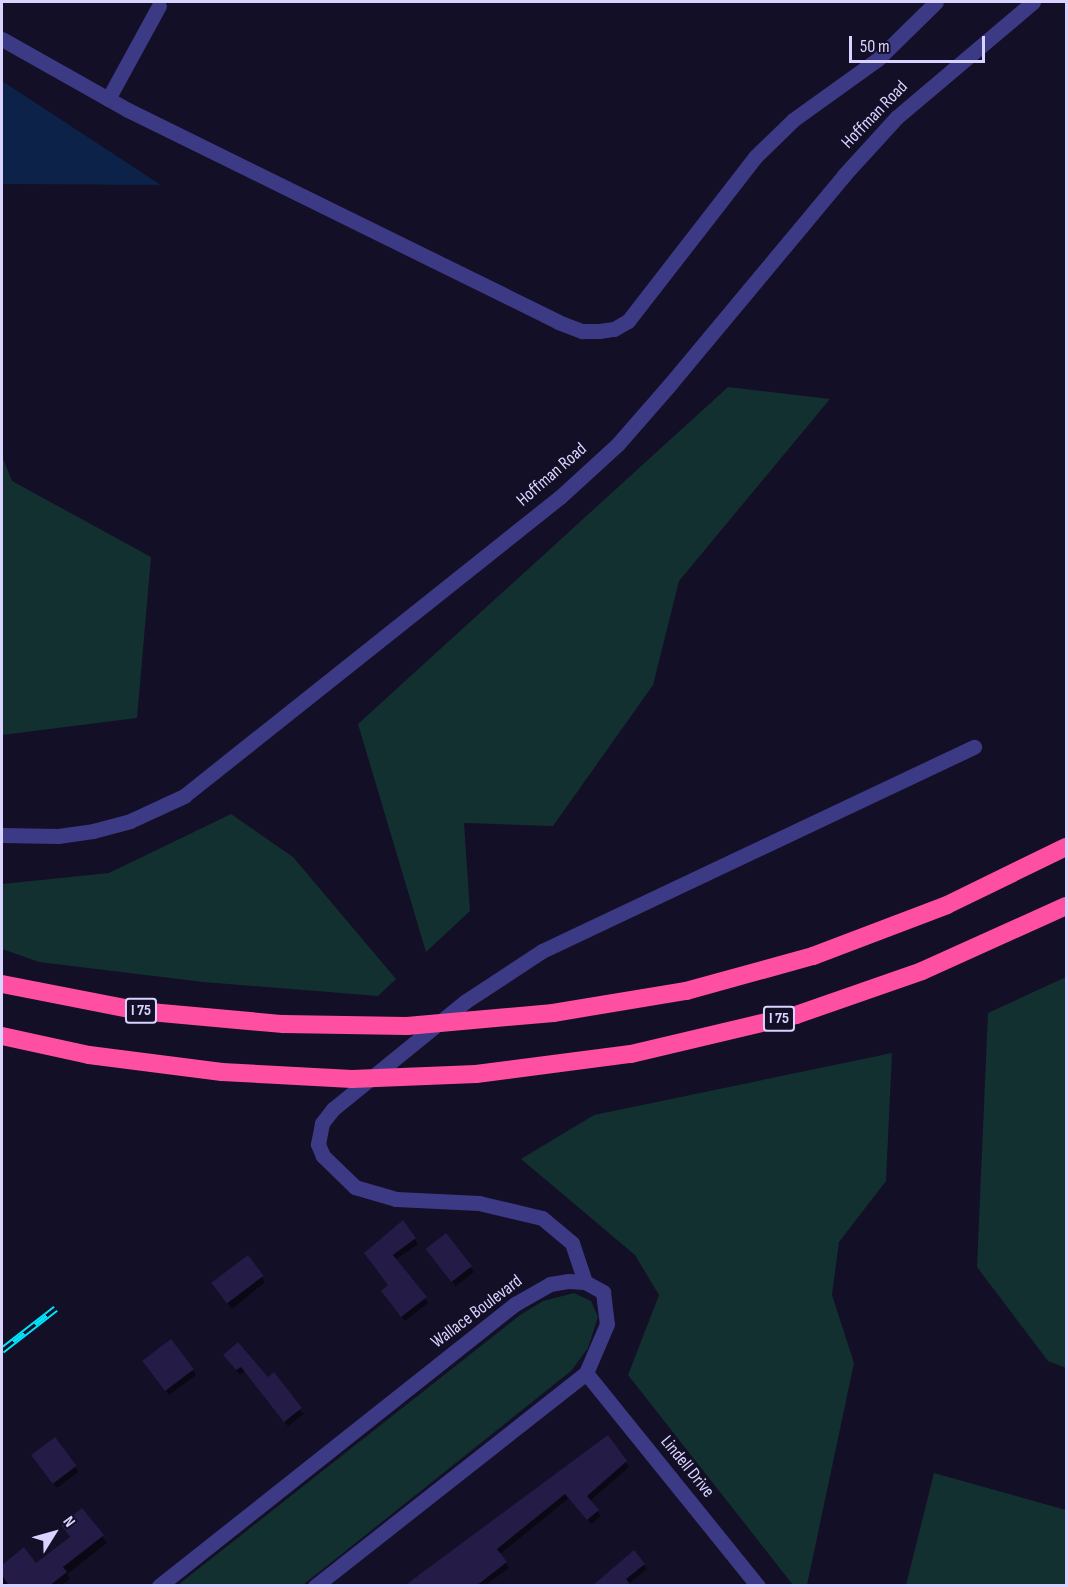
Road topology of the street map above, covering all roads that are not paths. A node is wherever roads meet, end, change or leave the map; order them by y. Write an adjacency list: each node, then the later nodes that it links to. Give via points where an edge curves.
1 (936, 2): 5 (street, via 878,59 793,120 755,157 628,321 599,331 582,331 558,322)
2 (1033, 2): 7 (street, Hoffman Road, via 897,117 617,445 560,497 184,796 130,821 93,831 58,836)
3 (159, 6): 5 (street)
4 (2, 39): 5 (street)
5 (108, 99)
6 (974, 747): 12 (street, via 542,951 466,1001 333,1109 322,1123 318,1144 323,1156 355,1187 396,1199 479,1203 542,1218 572,1243)
7 (2, 834)
8 (1066, 847): 10 (highway, I 75, bridge, via 947,905 813,956 686,991 553,1013 407,1026 283,1024 139,1011)
9 (1066, 906): 11 (highway, I 75, bridge, via 922,971 796,1015 640,1052 476,1074 352,1079 222,1072 100,1057)
10 (2, 984)
11 (2, 1036)
12 (585, 1282): 13 (street, via 603,1292 608,1310 603,1335); 15 (street, Wallace Boulevard, via 550,1284 515,1304)
13 (586, 1373): 14 (street, Lindell Drive); 16 (street)
14 (754, 1581): 17 (street)
15 (159, 1586)
16 (315, 1586)
17 (738, 1586)

